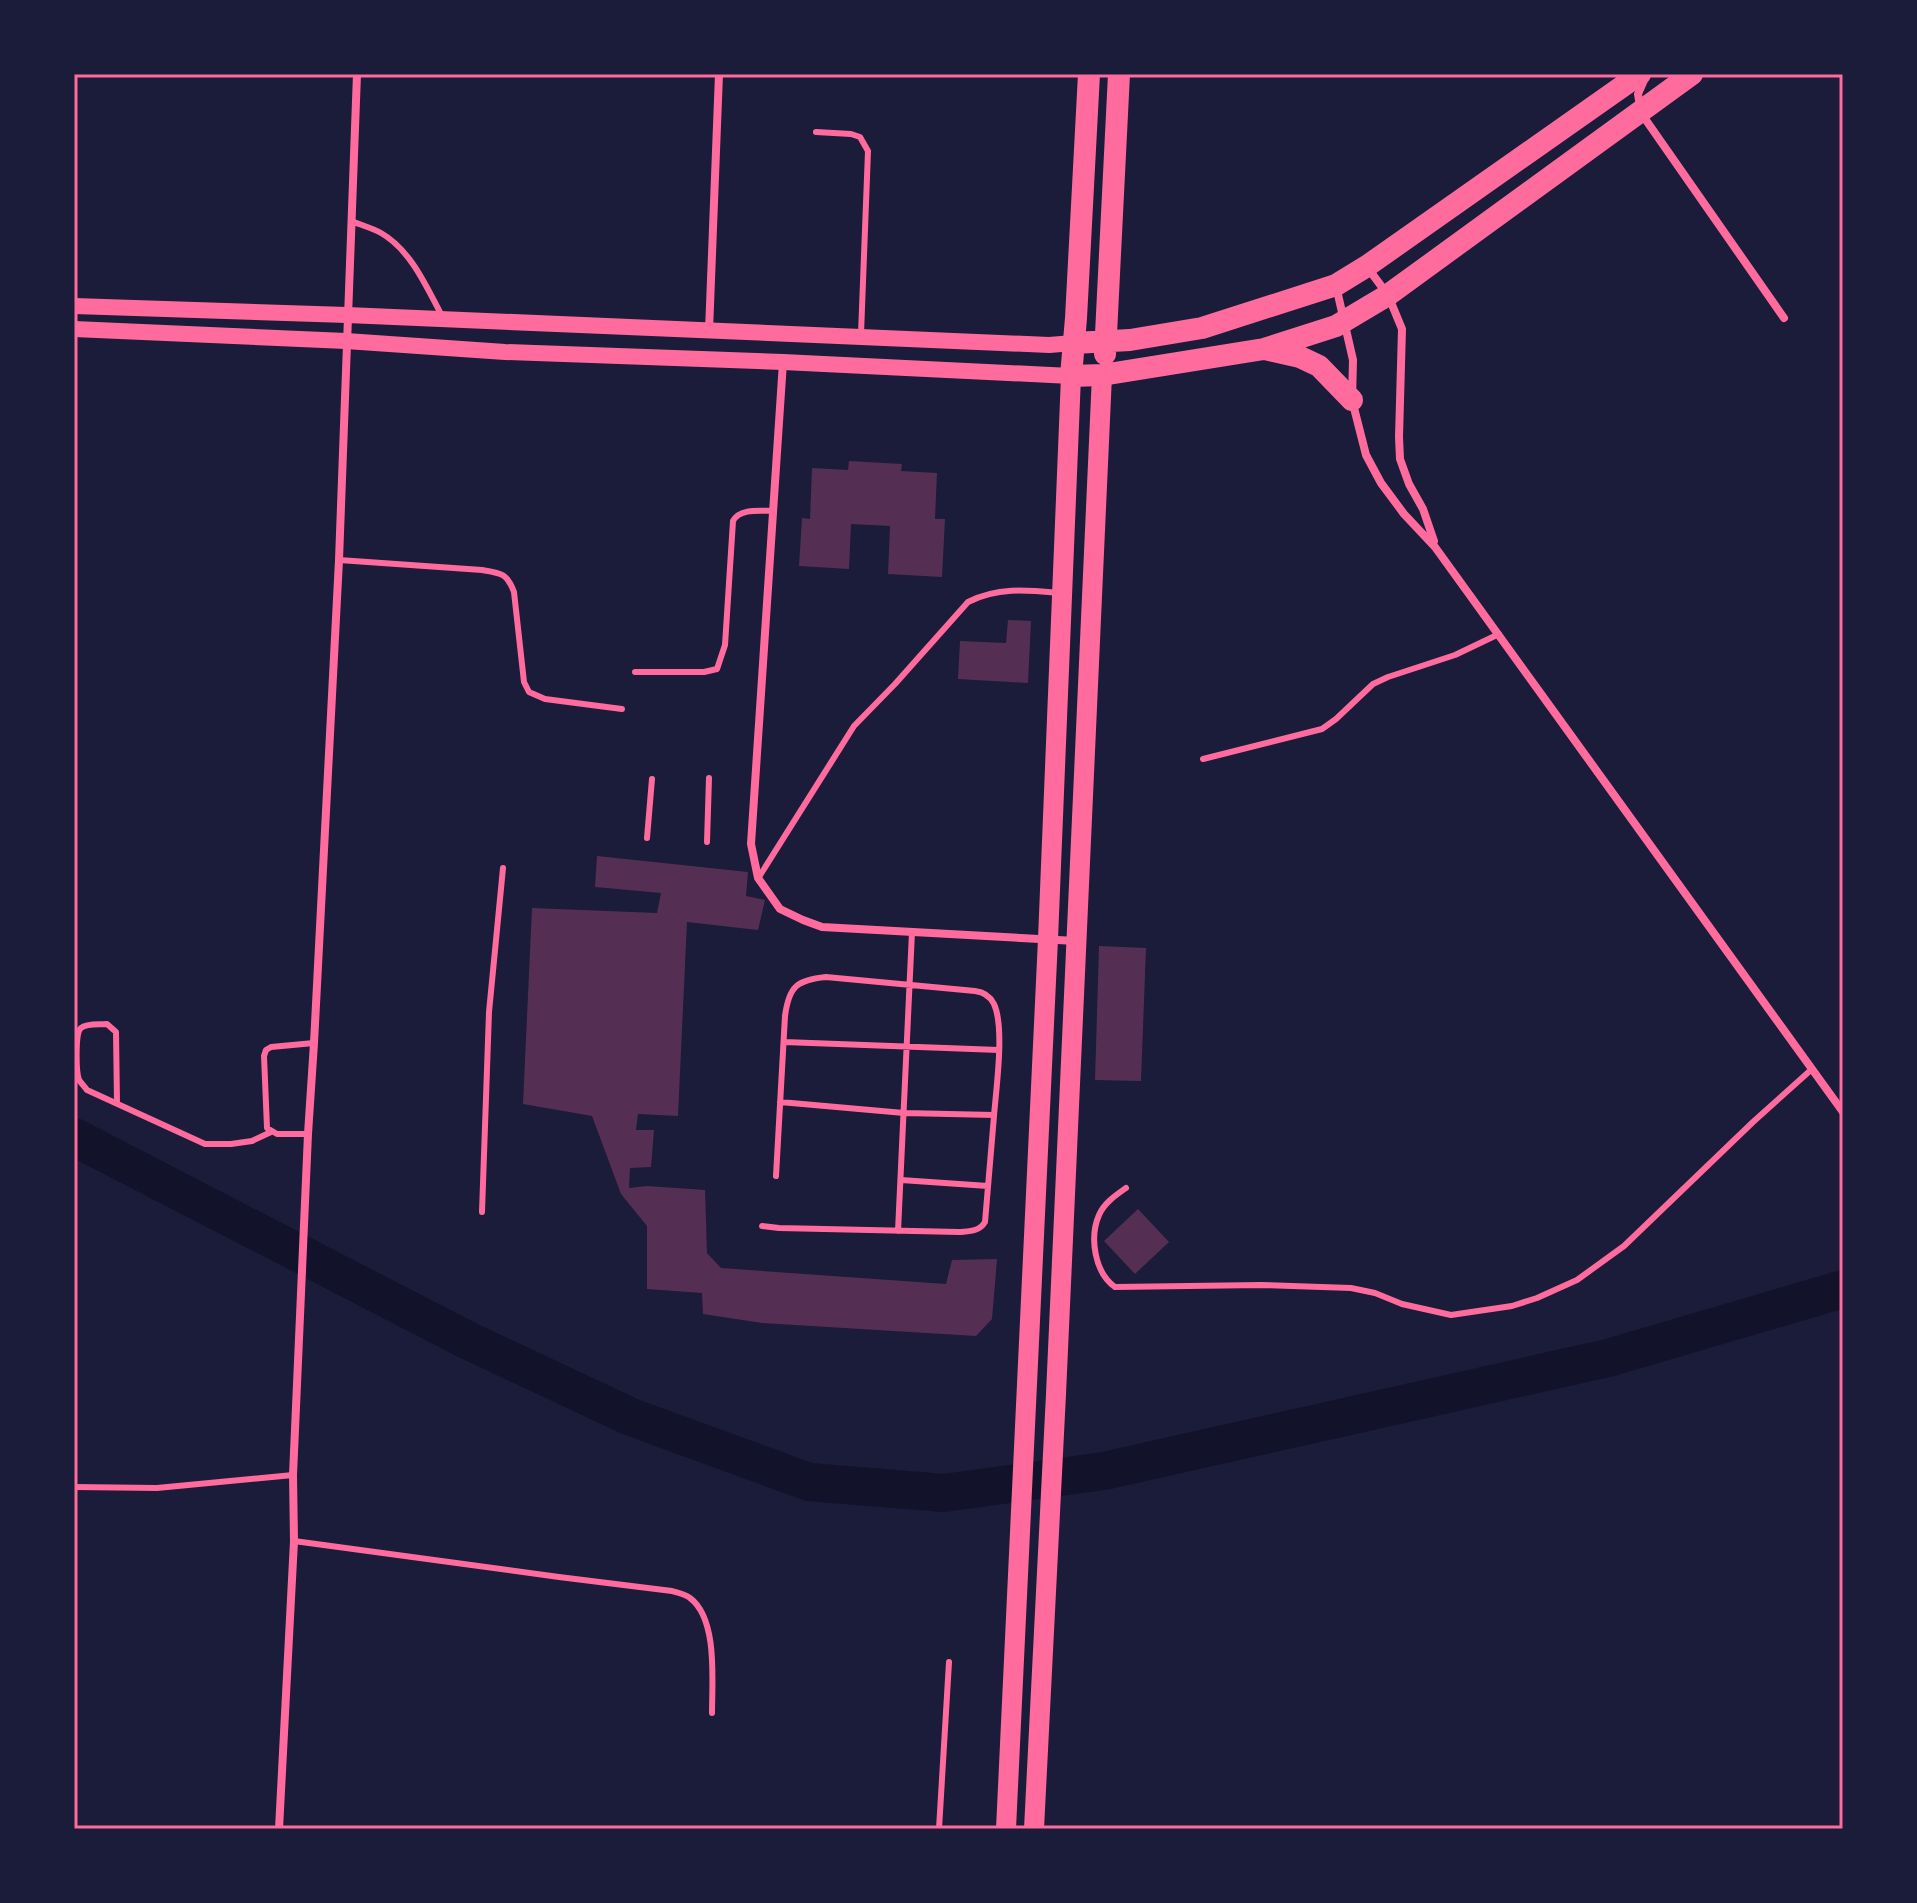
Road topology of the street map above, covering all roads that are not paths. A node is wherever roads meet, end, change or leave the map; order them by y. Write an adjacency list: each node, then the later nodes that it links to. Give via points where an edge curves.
1 (357, 74): 10 (street)
2 (719, 74): 20 (street)
3 (1089, 74): 24 (highway)
4 (1119, 74): 23 (highway)
5 (1640, 74): 11 (highway)
6 (1647, 74): 8 (street, via 1638,94)
7 (1692, 74): 8 (highway)
8 (1641, 113): 13 (highway); 16 (street)
9 (816, 132): 21 (lane, via 860,137 868,151)
10 (350, 220): 15 (street); 17 (lane, via 395,243)
11 (1367, 266): 12 (highway); 13 (street)
12 (1336, 285): 18 (street); 23 (highway, via 1202,328)
13 (1388, 295): 18 (highway); 31 (street, via 1402,329 1400,459)
14 (74, 306): 15 (main road)
15 (347, 315): 17 (main road); 22 (street)
16 (1784, 318)
17 (444, 320): 20 (main road)
18 (1343, 323): 25 (highway); 29 (street, via 1353,360)
19 (74, 329): 22 (main road)
20 (709, 331): 21 (main road)
21 (861, 337): 24 (main road)
22 (346, 341): 26 (main road); 32 (street)
23 (1106, 342): 24 (highway); 27 (highway)
24 (1074, 343): 28 (highway)
25 (1264, 349): 27 (highway); 29 (highway, via 1319,366)
26 (783, 362): 28 (main road); 30 (street)
27 (1102, 375): 28 (highway); 46 (main road)
28 (1071, 376): 33 (main road)
29 (1352, 400): 31 (street, via 1366,455 1381,483)
30 (774, 511): 35 (lane, via 741,513 733,521 725,645 717,669); 43 (street, via 751,844)
31 (1435, 547): 34 (street)
32 (339, 560): 36 (lane, via 500,573 514,592 529,692 545,699); 49 (street)
33 (1063, 593): 43 (lane, via 1006,590 968,602 854,726); 45 (main road)
34 (1499, 634): 37 (lane, via 1373,684 1322,729); 52 (street)
35 (635, 672)
36 (622, 709)
37 (1203, 759)
38 (709, 778): 41 (lane)
39 (652, 779): 40 (lane)
40 (647, 838)
41 (707, 842)
42 (503, 868): 64 (lane, via 489,1012)
43 (758, 878): 44 (street, via 780,909 822,927)
44 (912, 932): 45 (street); 47 (lane)
45 (1048, 939): 46 (street); 74 (main road)
46 (1077, 941): 75 (main road)
47 (910, 984): 48 (lane, via 806,979 788,997); 50 (lane); 51 (lane, via 989,996 997,1014)
48 (784, 1042): 50 (lane); 53 (lane)
49 (314, 1043): 58 (lane, via 266,1050 265,1123); 59 (street)
50 (907, 1047): 51 (lane); 56 (lane)
51 (999, 1050): 57 (lane)
52 (1812, 1069): 55 (street); 63 (lane, via 1600,1264 1537,1298 1486,1311 1451,1315 1351,1288 1115,1287 1099,1268 1095,1231 1109,1201)
53 (780, 1102): 56 (lane); 60 (lane)
54 (117, 1103): 54 (lane, via 80,1082 81,1028 107,1024 116,1032); 58 (lane, via 205,1144 252,1141)
55 (1843, 1112)
56 (904, 1113): 57 (lane); 61 (lane)
57 (994, 1115): 62 (lane)
58 (271, 1132): 59 (lane)
59 (308, 1134): 67 (street)
60 (776, 1176)
61 (901, 1180): 62 (lane); 66 (lane)
62 (988, 1186): 66 (lane, via 982,1227)
63 (1126, 1188)
64 (482, 1212)
65 (762, 1226): 66 (lane)
66 (898, 1231)
67 (293, 1475): 68 (lane, via 157,1488); 69 (street)
68 (74, 1487)
69 (294, 1541): 71 (lane, via 689,1597 703,1613 711,1645); 72 (street)
70 (949, 1662): 73 (lane)
71 (712, 1713)
72 (279, 1829)
73 (939, 1829)
74 (1006, 1829)
75 (1034, 1829)

